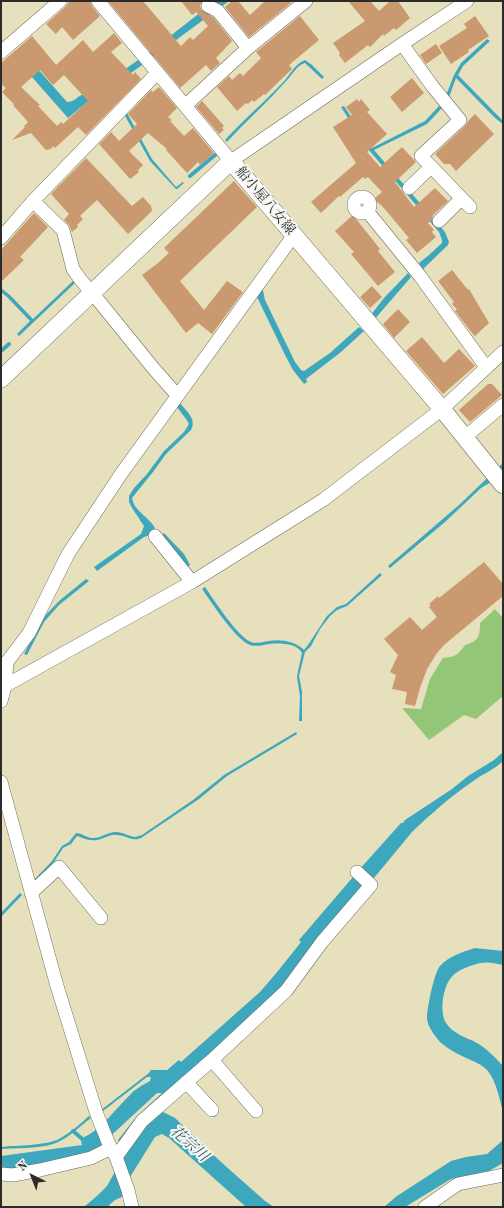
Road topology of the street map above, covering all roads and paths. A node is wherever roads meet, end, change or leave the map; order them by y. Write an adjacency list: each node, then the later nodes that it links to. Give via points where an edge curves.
1 (60, 1): 8 (street)
2 (98, 1): 9 (street)
3 (306, 1): 7 (street)
4 (467, 1): 6 (street)
5 (208, 6): 7 (street, via 218,11)
6 (402, 44): 11 (street); 12 (street, via 460,120 421,156)
7 (248, 48): 10 (street)
8 (1, 52)
9 (157, 73): 10 (street); 14 (street)
10 (186, 105): 11 (street)
11 (231, 161): 17 (main road, 船小屋八女線); 19 (main road, 船小屋八女線)
12 (432, 167): 13 (street); 16 (street, via 465,203)
13 (410, 188)
14 (33, 201): 18 (street); 19 (street, via 63,230 73,268)
15 (367, 211): 21 (street, via 420,276)
16 (438, 221)
17 (294, 235): 23 (street); 25 (main road, 船小屋八女線)
18 (1, 238)
19 (92, 293): 22 (main road, 船小屋八女線); 23 (street)
20 (503, 352): 21 (street)
21 (486, 367): 25 (street)
22 (1, 379)
23 (177, 395): 30 (street, via 68,554 29,633)
24 (503, 405): 26 (street)
25 (442, 409): 26 (main road, 船小屋八女線); 29 (street, via 324,500)
26 (465, 437): 27 (main road, 船小屋八女線)
27 (498, 478)
28 (155, 536): 29 (street)
29 (192, 582): 31 (street)
30 (4, 658): 31 (street)
31 (3, 687): 32 (street)
32 (1, 701)
33 (1, 782): 35 (street)
34 (357, 872): 37 (street, via 371,885 322,942 286,991)
35 (31, 893): 36 (street, via 59,867); 41 (street, via 56,986 96,1112)
36 (101, 918)
37 (212, 1060): 38 (street); 40 (street)
38 (186, 1082): 39 (street); 41 (street, via 142,1121)
39 (212, 1110)
40 (256, 1111)
41 (113, 1152): 42 (street, via 20,1173); 44 (street)
42 (1, 1174)
43 (503, 1175): 45 (street, via 458,1184)
44 (132, 1207)
45 (425, 1207)

